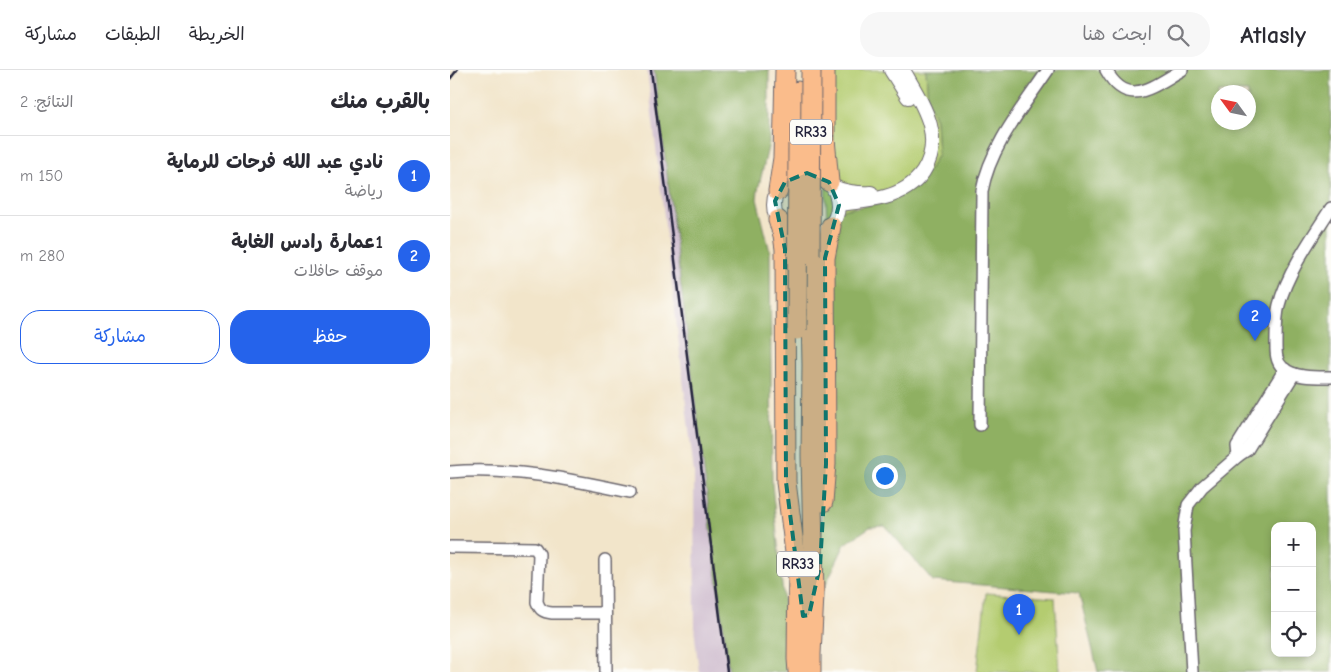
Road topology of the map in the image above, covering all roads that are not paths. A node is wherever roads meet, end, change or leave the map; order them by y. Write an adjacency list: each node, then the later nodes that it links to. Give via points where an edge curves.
1 (785, 70): 10 (highway, via 783,158)
2 (797, 70): 18 (highway, RR33, bridge, via 797,330)
3 (811, 70): 18 (highway, RR33, bridge, via 812,365)
4 (824, 70): 9 (highway, via 825,139)
5 (1048, 70): 17 (street, via 998,146 984,178)
6 (1106, 70): 7 (street, via 1119,87 1135,93)
7 (1182, 70)
8 (901, 72): 9 (street, via 923,138 918,165 904,181 886,190 866,194 836,189); 11 (street, via 924,108 931,129 932,151 928,162 916,181 898,193)
9 (831, 184): 10 (street, via 807,173 795,175); 11 (street)
10 (778, 191): 13 (street, via 775,201)
11 (839, 205): 14 (street)
12 (1331, 208): 15 (street, via 1300,259 1279,305 1276,358)
13 (778, 220): 14 (street, via 784,229 803,237 813,237); 23 (highway, via 785,249 786,482)
14 (831, 226): 24 (highway, via 825,258 826,464 820,566)
15 (1289, 371): 16 (street, via 1306,376); 29 (street, via 1238,446 1238,456 1202,487 1188,505 1184,531)
16 (1331, 377)
17 (980, 425)
18 (805, 455): 23 (highway, RR33); 24 (highway, RR33)
19 (450, 472): 20 (street, via 528,473)
20 (630, 492)
21 (450, 547): 25 (street, via 535,548 539,554 537,602 540,609 545,612)
22 (606, 560): 25 (street)
23 (798, 576): 27 (highway, RR33)
24 (814, 595): 28 (highway, RR33)
25 (606, 612): 26 (street)
26 (606, 672)
27 (798, 672)
28 (811, 672)
29 (1192, 672)

